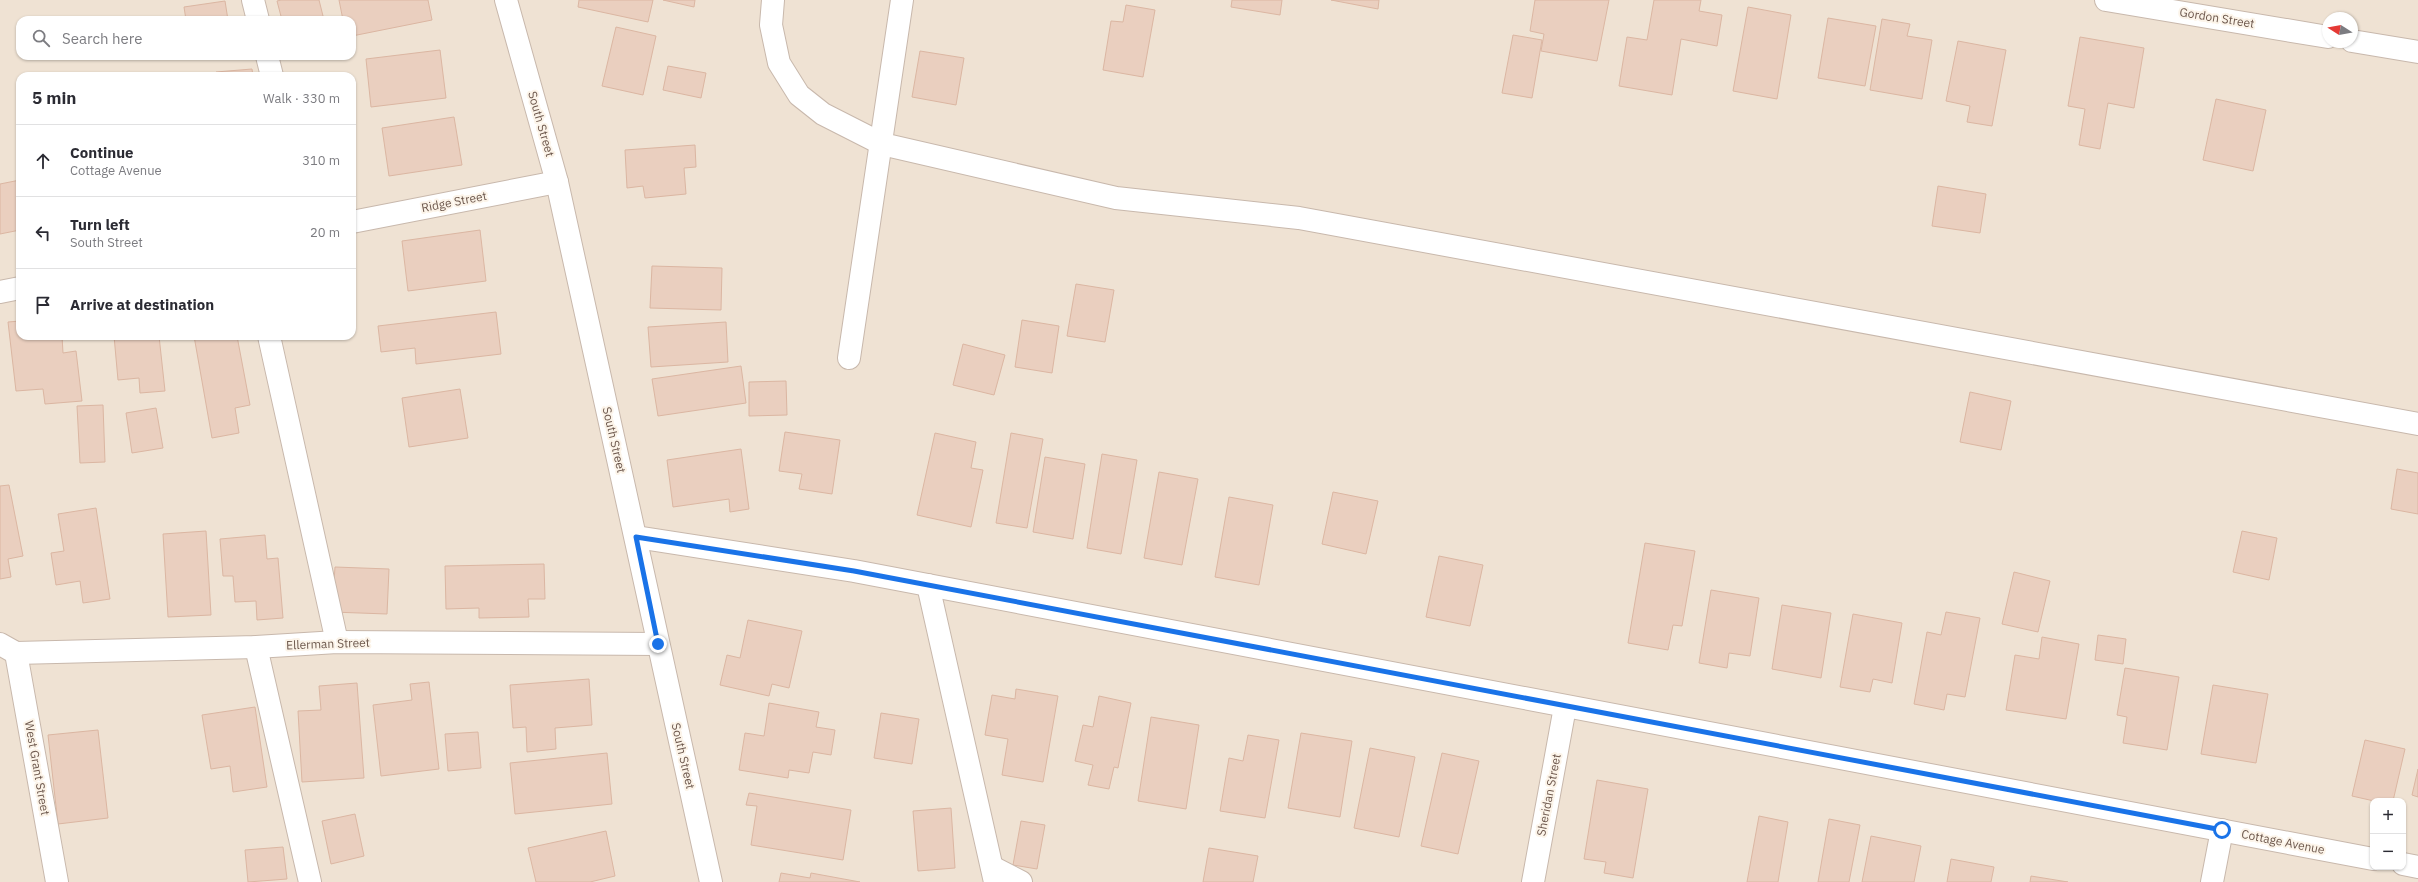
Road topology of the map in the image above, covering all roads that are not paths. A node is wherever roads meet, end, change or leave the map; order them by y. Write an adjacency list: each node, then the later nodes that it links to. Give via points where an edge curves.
1 (253, 0): 6 (street)
2 (506, 0): 13 (street, South Street)
3 (773, 0): 12 (street, via 771,25 779,63 800,95 823,114)
4 (902, 0): 12 (street)
5 (2106, 0): 7 (street, Gordon Street)
6 (257, 16)
7 (2322, 36)
8 (2358, 42): 9 (street)
9 (2418, 52)
10 (268, 60): 11 (street)
11 (271, 72)
12 (882, 144): 18 (street); 19 (street, via 1116,198 1299,218)
13 (557, 182): 14 (street, Ridge Street); 20 (street, South Street)
14 (356, 221)
15 (16, 289): 16 (street)
16 (0, 292)
17 (270, 340): 22 (street)
18 (849, 358)
19 (2418, 424)
20 (636, 537): 21 (street, Cottage Avenue); 23 (street, South Street)
21 (928, 585): 26 (street, Cottage Avenue); 31 (street)
22 (337, 642): 23 (street, Ellerman Street); 24 (street, Ellerman Street)
23 (658, 644): 34 (street, South Street)
24 (256, 648): 25 (street, Ellerman Street); 33 (street)
25 (8, 649): 32 (street, West Grant Street)
26 (1565, 707): 27 (street, Cottage Avenue); 36 (street, Sheridan Street)
27 (2222, 830): 28 (street, Cottage Avenue); 37 (street)
28 (2370, 858)
29 (2406, 865): 30 (street)
30 (2418, 867)
31 (993, 875): 35 (street)
32 (57, 882)
33 (310, 882)
34 (711, 882)
35 (1021, 882)
36 (1533, 882)
37 (2212, 882)

